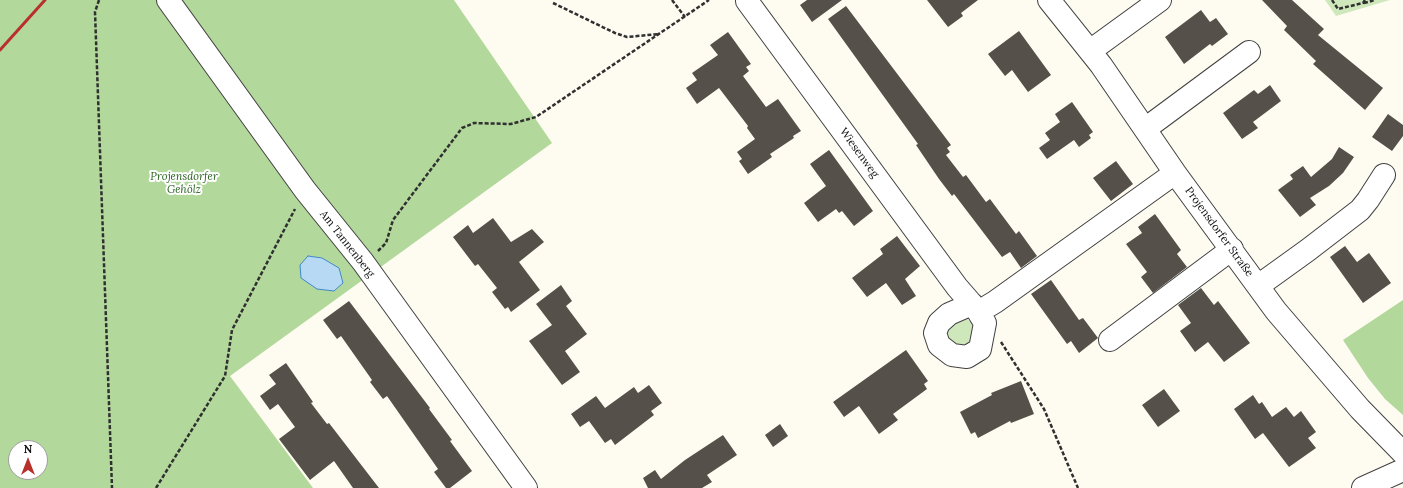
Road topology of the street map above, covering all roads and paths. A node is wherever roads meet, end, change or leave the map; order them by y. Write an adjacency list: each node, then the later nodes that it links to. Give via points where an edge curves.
1 (99, 0): 27 (path, via 95,12)
2 (168, 0): 19 (street, Am Tannenberg)
3 (672, 0): 12 (path)
4 (709, 0): 12 (path)
5 (1049, 0): 14 (street, Projensdorfer Straße)
6 (1160, 0): 14 (street)
7 (1332, 0): 10 (path, via 1338,9)
8 (1375, 0): 10 (path)
9 (747, 1): 23 (street, Wiesenweg)
10 (1364, 1)
11 (553, 3): 13 (path, via 627,37)
12 (685, 17): 13 (path)
13 (660, 34): 21 (path, via 536,117 511,124 474,123 462,128 393,220 383,248)
14 (1090, 51): 16 (street, Projensdorfer Straße)
15 (1249, 52): 16 (street)
16 (1145, 129): 17 (street, Projensdorfer Straße)
17 (1176, 173): 20 (street, Projensdorfer Straße); 23 (street)
18 (1384, 175): 22 (street, via 1360,210)
19 (305, 190): 21 (street, Am Tannenberg); 28 (path, via 232,330 225,376)
20 (1232, 249): 22 (street, Projensdorfer Straße); 24 (street)
21 (363, 262): 29 (street, Am Tannenberg)
22 (1258, 286): 25 (street, Projensdorfer Straße, via 1355,404)
23 (978, 312): 30 (path, via 1015,362 1044,409)
24 (1110, 340)
25 (1403, 454)
26 (1403, 470): 31 (street)
27 (112, 488)
28 (156, 488)
29 (526, 488)
30 (1078, 488)
31 (1363, 488)

